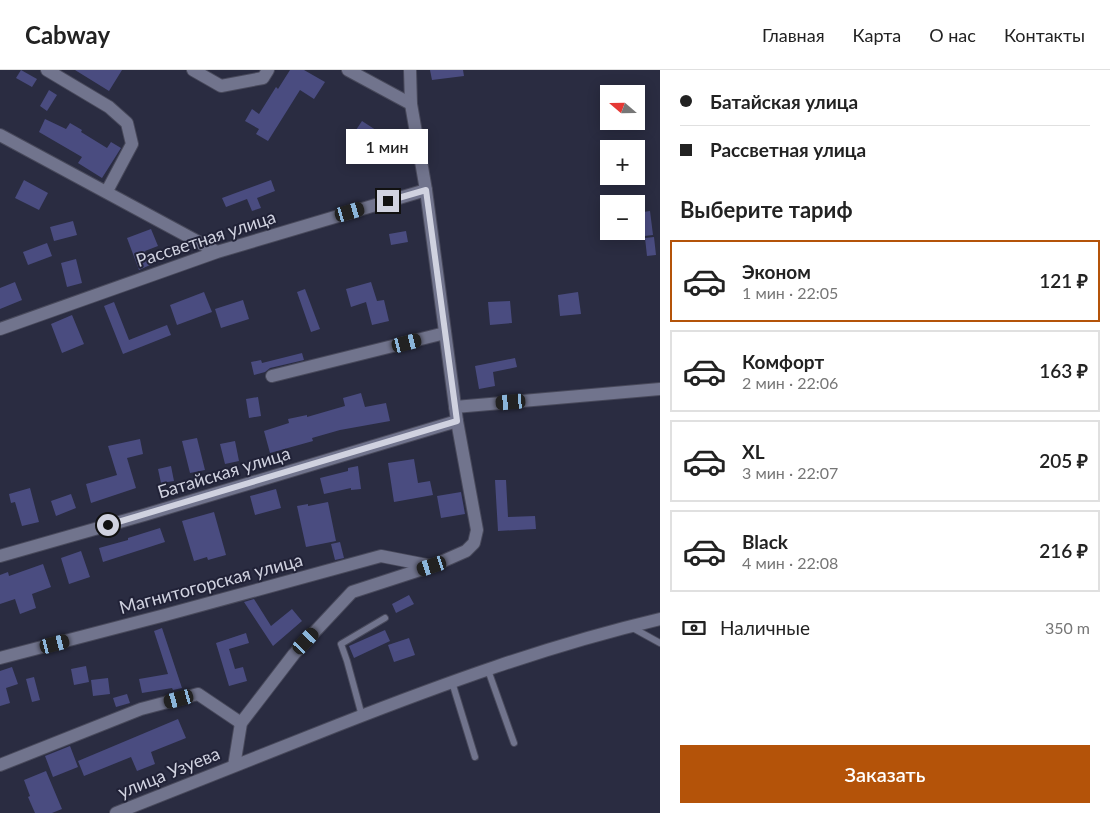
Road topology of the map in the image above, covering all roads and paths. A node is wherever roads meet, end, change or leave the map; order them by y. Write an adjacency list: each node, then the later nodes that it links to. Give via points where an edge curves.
1 (47, 70): 9 (street, via 109,108 128,124 132,144)
2 (194, 70): 3 (street, via 221,86 263,78)
3 (268, 70)
4 (348, 70): 6 (street)
5 (410, 70): 6 (street)
6 (411, 104): 8 (street)
7 (0, 134): 9 (street)
8 (426, 190): 10 (street, Рассветная улица); 12 (street)
9 (107, 191): 10 (street)
10 (217, 252): 11 (street, Рассветная улица)
11 (0, 329)
12 (445, 333): 13 (street); 15 (street)
13 (272, 376)
14 (660, 389): 15 (street)
15 (455, 407): 16 (street)
16 (457, 421): 17 (street, Батайская улица); 18 (street, via 477,530 474,543 466,551)
17 (0, 556)
18 (432, 566): 23 (street, Магнитогорская улица, via 381,556); 27 (street, via 352,592 294,654)
19 (385, 618): 26 (lane, via 341,644)
20 (660, 619): 21 (street, улица Узуева)
21 (630, 626): 22 (lane); 24 (street, улица Узуева, via 560,645)
22 (660, 643)
23 (0, 658)
24 (488, 670): 25 (street, улица Узуева); 28 (lane)
25 (452, 682): 26 (street, улица Узуева); 29 (lane)
26 (362, 716): 31 (street, улица Узуева)
27 (241, 723): 30 (street, via 198,694 141,709); 31 (street)
28 (514, 743)
29 (475, 757)
30 (0, 765)
31 (234, 766): 32 (street, улица Узуева)
32 (116, 813)

